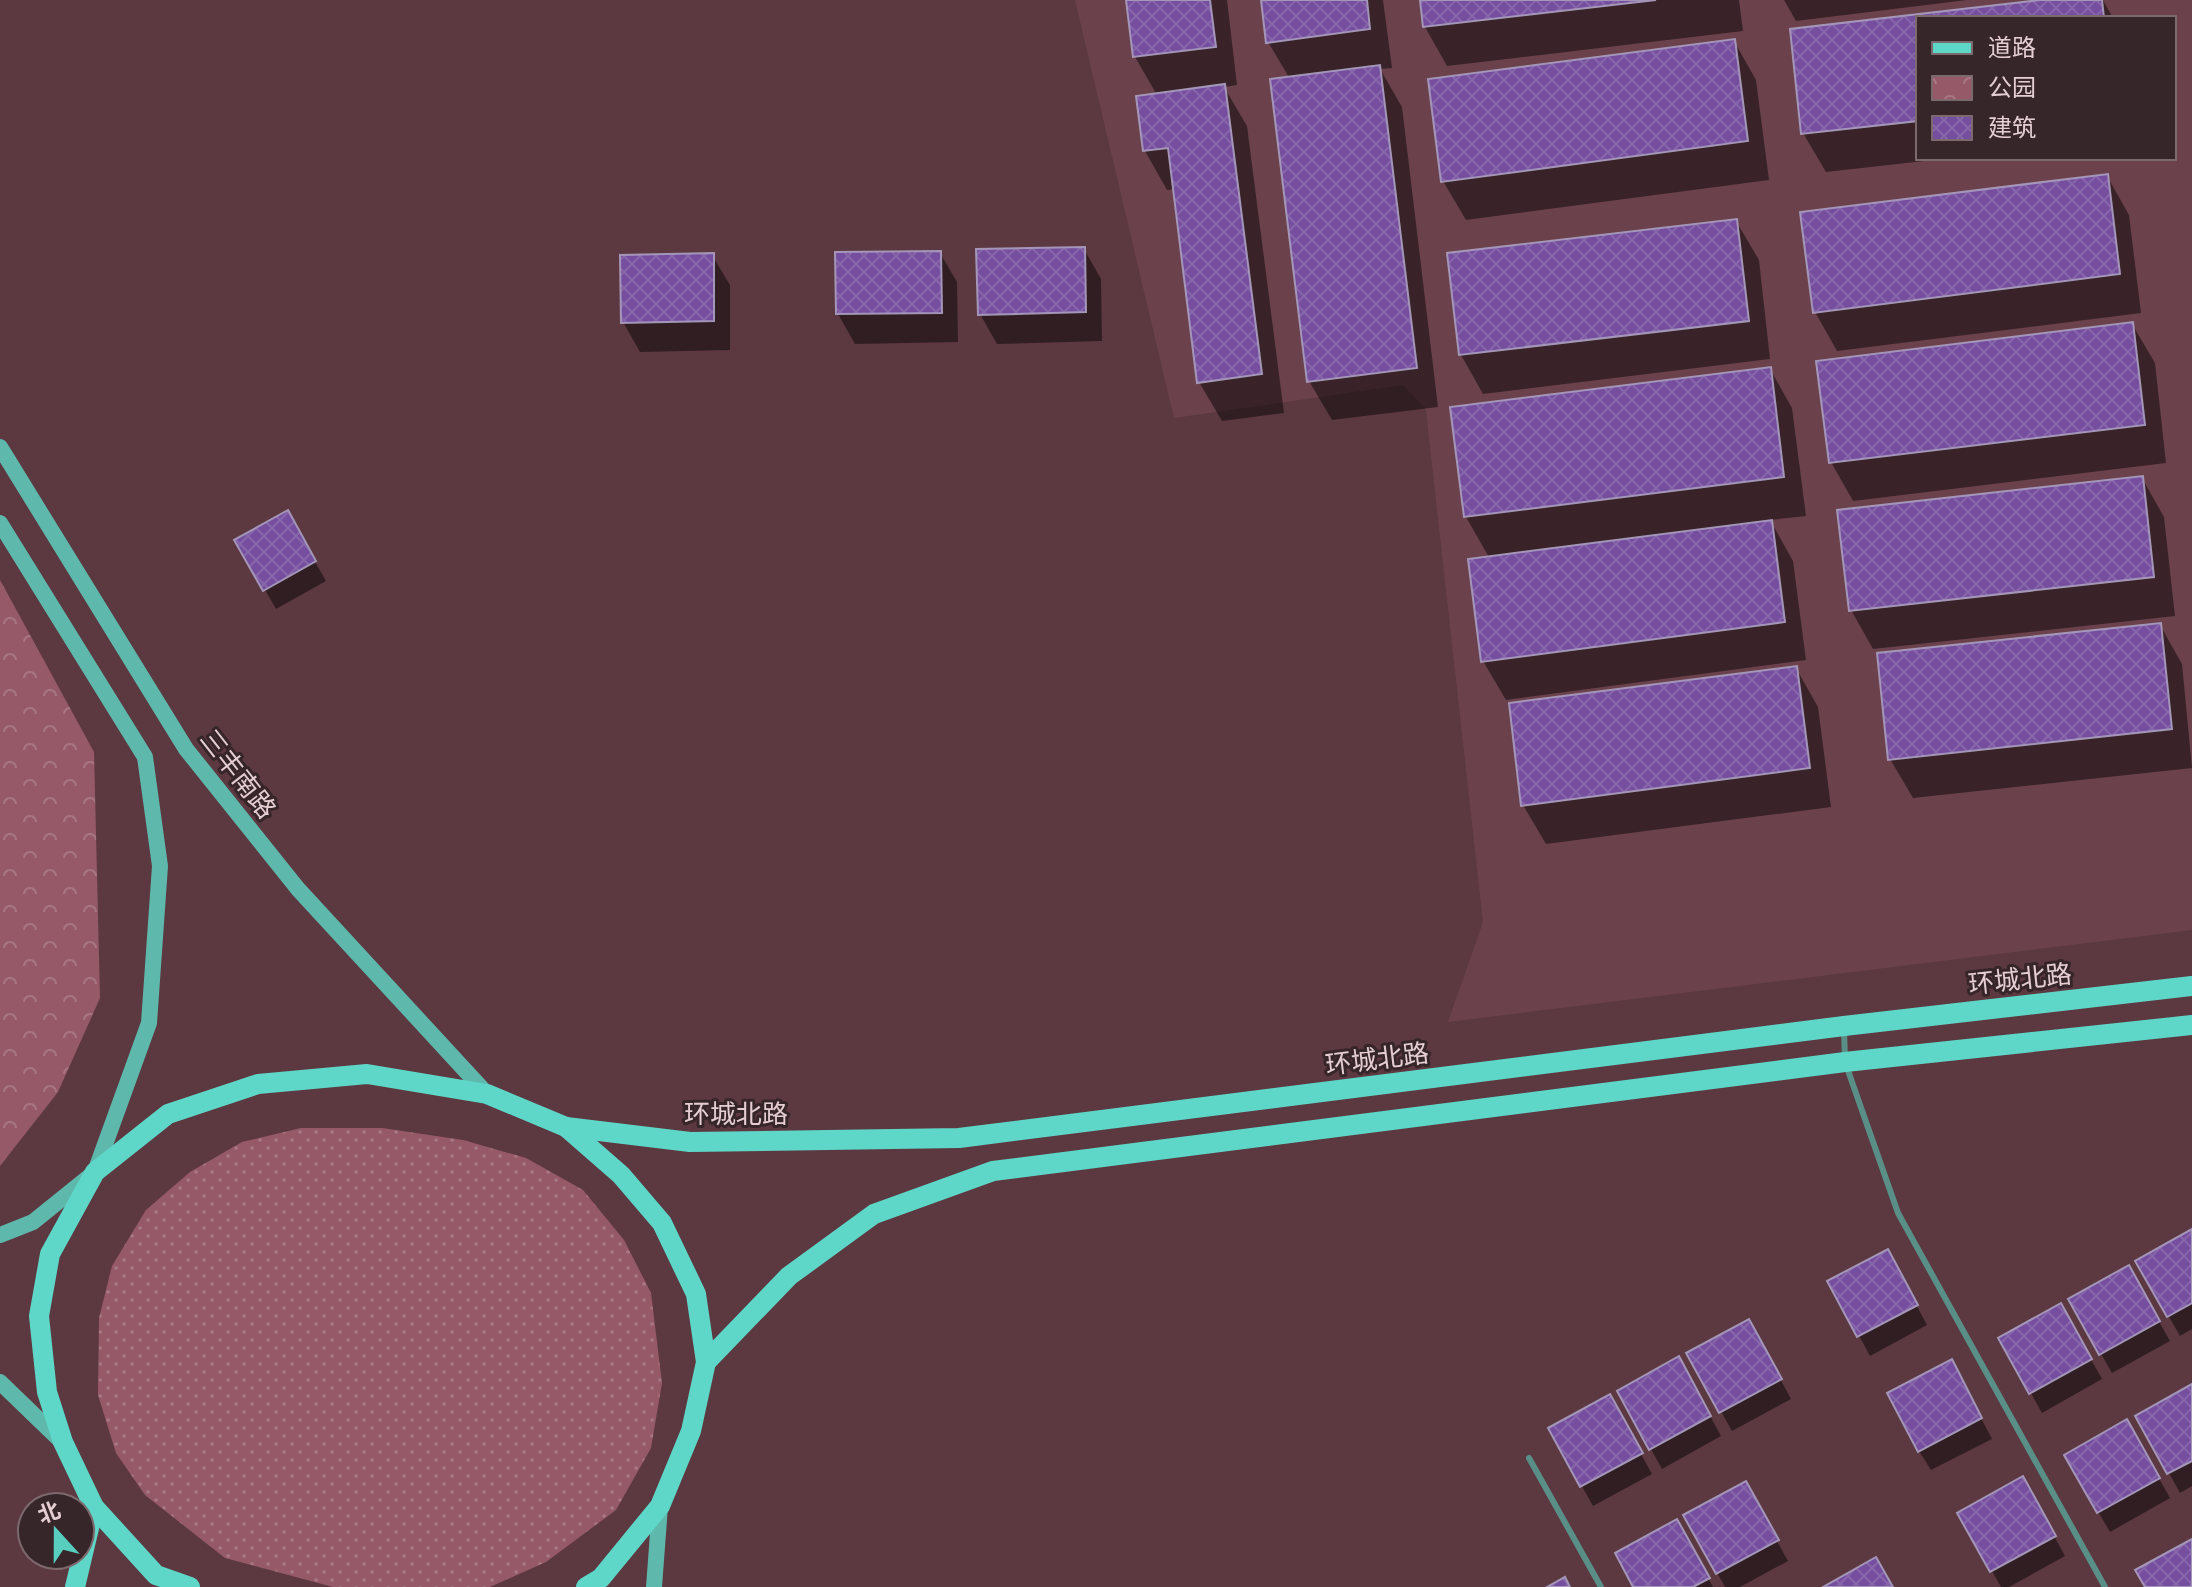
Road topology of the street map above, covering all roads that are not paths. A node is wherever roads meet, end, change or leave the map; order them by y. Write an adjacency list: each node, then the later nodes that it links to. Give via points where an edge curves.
1 (0, 447): 7 (main road, 三丰南路, via 186,749 298,889)
2 (0, 523): 9 (main road, via 145,757 160,866 149,1023)
3 (2192, 986): 5 (main road, 环城北路)
4 (2192, 1025): 6 (main road)
5 (1844, 1026): 6 (lane); 8 (main road, 环城北路, via 959,1138 690,1142)
6 (1845, 1062): 11 (main road, via 993,1171 874,1214 789,1276); 22 (lane, via 1898,1213)
7 (487, 1094): 8 (main road); 9 (main road, via 367,1074 258,1084 168,1114)
8 (566, 1127): 11 (main road, via 621,1175 662,1223 696,1294)
9 (95, 1172): 10 (main road, via 33,1222); 13 (main road, via 50,1254 39,1316 47,1392)
10 (0, 1235)
11 (706, 1362): 16 (main road, via 691,1431)
12 (0, 1382): 13 (main road)
13 (63, 1442): 15 (main road)
14 (1529, 1458): 21 (lane)
15 (86, 1491)
16 (660, 1506): 19 (main road, via 601,1578); 20 (main road)
17 (96, 1509): 18 (main road, via 156,1575)
18 (190, 1587)
19 (586, 1587)
20 (654, 1587)
21 (1601, 1587)
22 (2105, 1587)

